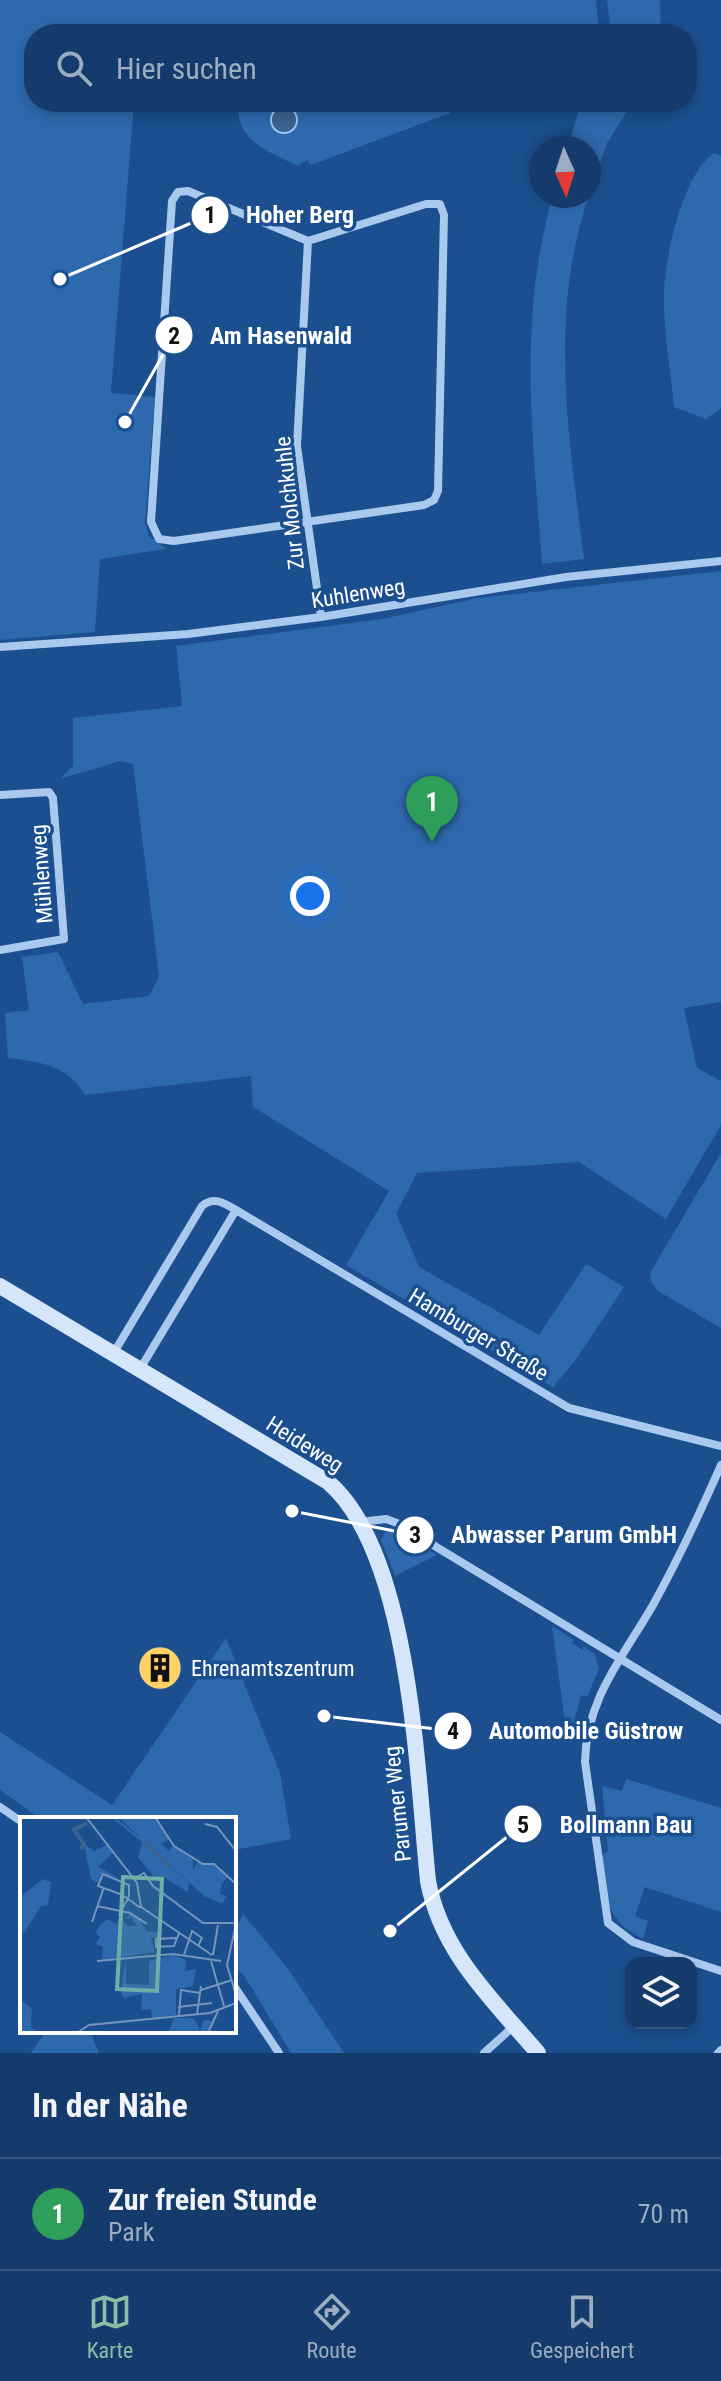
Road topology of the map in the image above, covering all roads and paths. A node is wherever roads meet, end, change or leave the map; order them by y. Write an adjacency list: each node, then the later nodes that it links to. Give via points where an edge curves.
1 (308, 241): 2 (street, Zur Molchkuhle, via 297,446); 2 (street, via 426,204 440,204 444,215 434,500); 2 (street, via 188,191 178,192 172,201 151,522 159,539 174,541)
2 (307, 520): 4 (street, Zur Molchkuhle)
3 (721, 561): 4 (street, Kuhlenweg, via 566,577)
4 (321, 617): 5 (street, Kuhlenweg, via 188,634)
5 (0, 647)
6 (0, 795): 7 (street, Mühlenweg, via 40,790 53,798 64,939)
7 (0, 950)
8 (236, 1210): 10 (street, via 219,1200 202,1206); 11 (street); 12 (street, Hamburger Straße, via 569,1408)
9 (0, 1286): 10 (street, Heideweg)
10 (113, 1354): 11 (street, Heideweg)
11 (140, 1370): 14 (street, Heideweg, via 328,1482)
12 (721, 1446)
13 (721, 1465): 15 (street, via 675,1563)
14 (360, 1522): 15 (street, via 397,1523); 21 (street, Parumer Weg, via 395,1614 436,1915 469,1974)
15 (619, 1659): 16 (street); 19 (street, via 595,1701 585,1742 608,1923 633,1942)
16 (721, 1720)
17 (0, 1807): 18 (street)
18 (20, 1821)
19 (721, 1971)
20 (236, 1989): 22 (street)
21 (514, 2026): 23 (street); 24 (street, Parumer Weg)
22 (279, 2053)
23 (484, 2053)
24 (538, 2053)

